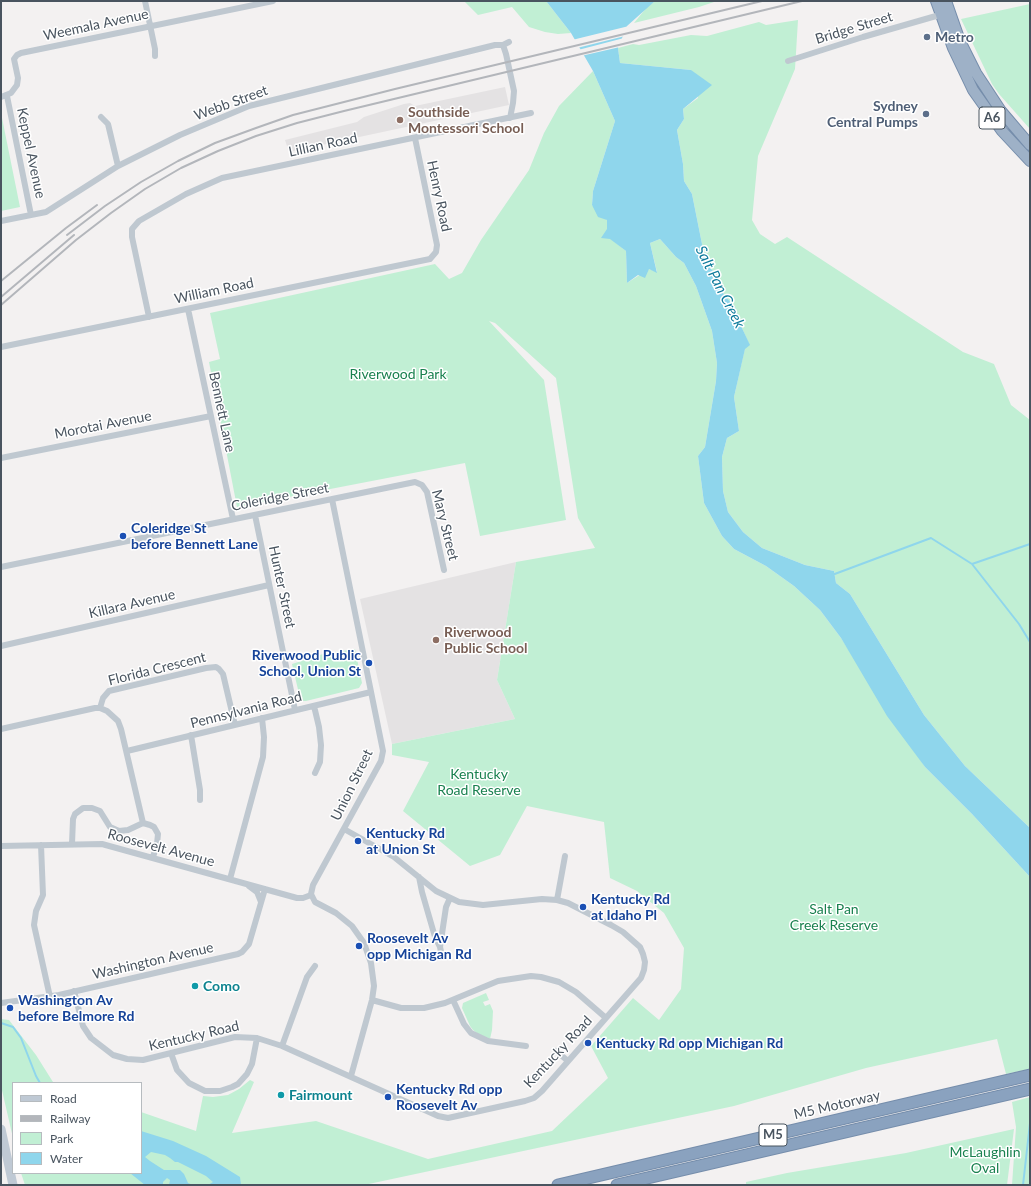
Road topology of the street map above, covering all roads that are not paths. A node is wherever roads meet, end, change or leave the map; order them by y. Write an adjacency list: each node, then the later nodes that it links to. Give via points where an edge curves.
1 (145, 1): 6 (street)
2 (273, 1): 6 (street, Weemala Avenue)
3 (936, 1): 5 (highway, A6)
4 (946, 1): 5 (highway, A6)
5 (945, 14): 10 (street, Bridge Street); 16 (highway, A6, via 985,88 1000,111); 17 (highway, A6, via 957,58 977,97 1002,131)
6 (150, 26): 9 (street); 11 (street, Weemala Avenue, via 20,53 14,59 17,85 15,90)
7 (509, 42): 8 (street, Webb Street)
8 (503, 45): 14 (street, via 514,90); 18 (street, Webb Street, via 495,44 249,106 180,135)
9 (155, 56)
10 (788, 61)
11 (4, 96): 19 (street, Keppel Avenue)
12 (530, 113): 14 (street, Lillian Road)
13 (101, 117): 18 (street, via 108,124)
14 (510, 118): 15 (street, Lillian Road)
15 (415, 138): 21 (street, Henry Road, via 437,245); 23 (street, Lillian Road, via 222,178 199,187 139,221 132,229 132,236)
16 (1030, 145)
17 (1030, 162)
18 (118, 166): 19 (street, Webb Street, via 46,212)
19 (31, 215): 20 (street, Webb Street)
20 (1, 221)
21 (432, 257): 22 (street, William Road)
22 (188, 309): 23 (street, William Road); 25 (street, Bennett Lane)
23 (150, 317): 24 (street, William Road)
24 (1, 347)
25 (210, 416): 26 (street, Morotai Avenue); 30 (street, Bennett Lane)
26 (1, 458)
27 (422, 485): 28 (street, Coleridge Street, via 410,483); 32 (street, Mary Street, via 429,498)
28 (332, 499): 29 (street, Coleridge Street); 35 (street, Union Street)
29 (255, 515): 30 (street, Coleridge Street); 33 (street, Hunter Street)
30 (233, 519): 31 (street, Coleridge Street)
31 (1, 567)
32 (444, 570)
33 (269, 585): 34 (street, Killara Avenue); 38 (street, Hunter Street)
34 (1, 646)
35 (371, 692): 36 (street, Pennsylvania Road); 47 (street, Union Street, via 383,747 382,756)
36 (314, 706): 38 (street, Pennsylvania Road); 44 (street, via 321,745 320,762)
37 (100, 708): 40 (street, Florida Crescent, via 103,698 109,691 216,667 223,674); 41 (street); 43 (street, via 112,714 118,721)
38 (295, 710): 39 (street, Pennsylvania Road)
39 (262, 718): 40 (street, Pennsylvania Road); 54 (street, via 263,757)
40 (235, 725): 42 (street, Pennsylvania Road)
41 (1, 729)
42 (191, 735): 43 (street, Pennsylvania Road); 45 (street)
43 (126, 751): 46 (street)
44 (315, 773)
45 (200, 800)
46 (143, 823): 49 (street, via 119,831 110,827 100,811 83,808 73,819); 52 (street, via 154,827 158,834)
47 (344, 829): 53 (street, Kentucky Road, via 394,857); 57 (street, Union Street, via 313,885)
48 (41, 844): 49 (street, Roosevelt Avenue); 50 (street, Roosevelt Avenue); 65 (street, via 42,895 34,924)
49 (72, 844): 52 (street, Roosevelt Avenue, via 102,844)
50 (1, 846)
51 (565, 856): 59 (street)
52 (154, 857): 54 (street, Roosevelt Avenue)
53 (419, 877): 58 (street, Kentucky Road); 61 (street)
54 (230, 879): 55 (street, Roosevelt Avenue)
55 (246, 883): 56 (street, Roosevelt Avenue); 60 (street, via 257,892)
56 (266, 889): 57 (street, Roosevelt Avenue, via 297,898); 60 (street, Washington Avenue)
57 (311, 895): 66 (street, via 315,902 347,921 364,943 373,970)
58 (450, 898): 59 (street, Kentucky Road, via 483,905); 61 (street, via 446,907)
59 (557, 900): 69 (street, Kentucky Road, via 618,928 637,944 643,954 645,966 641,978)
60 (261, 904): 64 (street, Washington Avenue, via 248,944 238,954)
61 (440, 947): 62 (street)
62 (442, 956)
63 (315, 966): 71 (street, via 307,977)
64 (74, 991): 65 (street, Washington Avenue); 74 (street, Kentucky Road, via 84,1026 91,1038 113,1055 143,1060)
65 (50, 996): 68 (street, Washington Avenue)
66 (372, 1000): 67 (street, via 417,1009); 77 (street)
67 (453, 1000): 69 (street, via 498,981 541,977 558,982 576,992); 72 (street, via 471,1033 488,1041)
68 (1, 1003)
69 (606, 1018): 75 (street, Kentucky Road)
70 (257, 1038): 71 (street, Kentucky Road); 74 (street, Kentucky Road, via 235,1037); 74 (street, via 252,1064 247,1074 238,1084 220,1091 205,1090 189,1083 177,1070)
71 (282, 1046): 77 (street, Kentucky Road)
72 (526, 1046)
73 (556, 1051): 75 (street)
74 (171, 1053)
75 (568, 1061): 77 (street, Kentucky Road, via 530,1100 453,1118 438,1116)
76 (1030, 1075): 81 (highway, M5 Motorway / M5)
77 (351, 1076)
78 (1030, 1089): 82 (highway, M5 Motorway / M5)
79 (1, 1129): 80 (main road)
80 (13, 1184)
81 (558, 1185)
82 (617, 1185)

